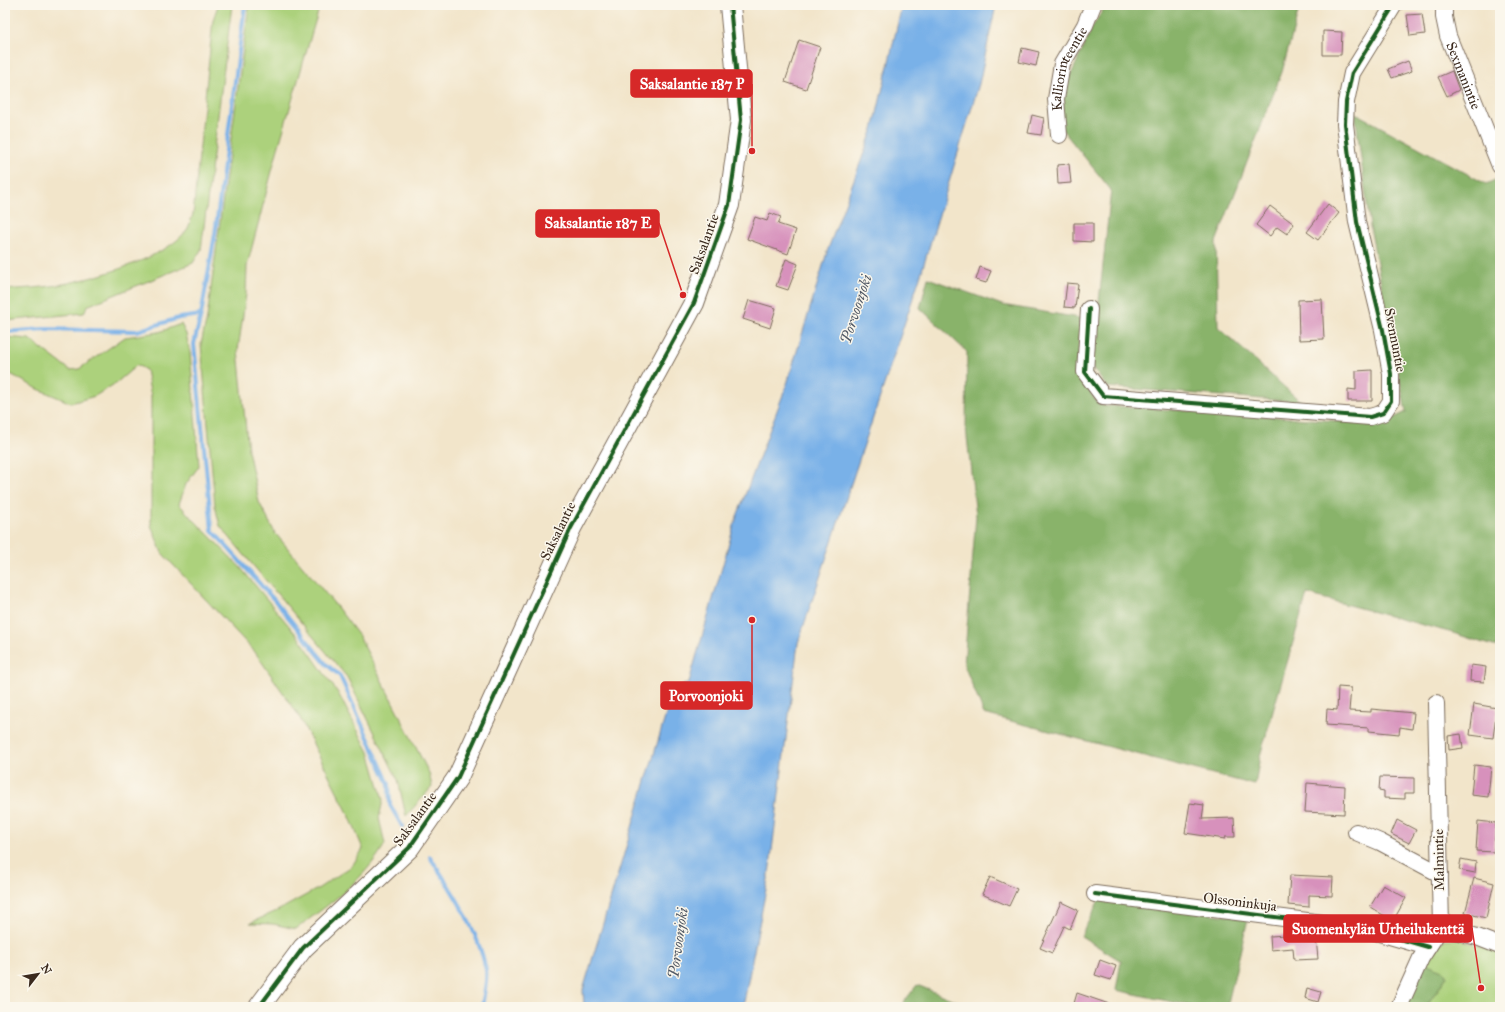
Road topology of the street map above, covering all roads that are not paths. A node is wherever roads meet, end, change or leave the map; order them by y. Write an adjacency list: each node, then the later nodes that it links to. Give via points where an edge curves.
1 (730, 5): 15 (street, Saksalantie, via 741,120 729,205 694,303 571,528 458,777 409,848 303,948)
2 (1093, 5): 5 (street, Kalliorinteentie, via 1085,25 1062,64 1056,99)
3 (1394, 5): 7 (street, Svennuntie, via 1352,73 1346,109 1347,140 1357,222 1392,374 1391,401 1382,413 1370,417 1103,396 1085,372)
4 (1444, 5): 6 (street, Sexmanintie, via 1448,36)
5 (1059, 135)
6 (1500, 166)
7 (1088, 309)
8 (1436, 703): 10 (street, Malmintie)
9 (1356, 832): 10 (street)
10 (1440, 874): 12 (street, Malmintie)
11 (1095, 894): 14 (street, Olssoninkuja, via 1362,928)
12 (1441, 927): 13 (street); 14 (street)
13 (1500, 946)
14 (1428, 947): 16 (street)
15 (259, 1007)
16 (1399, 1007)

